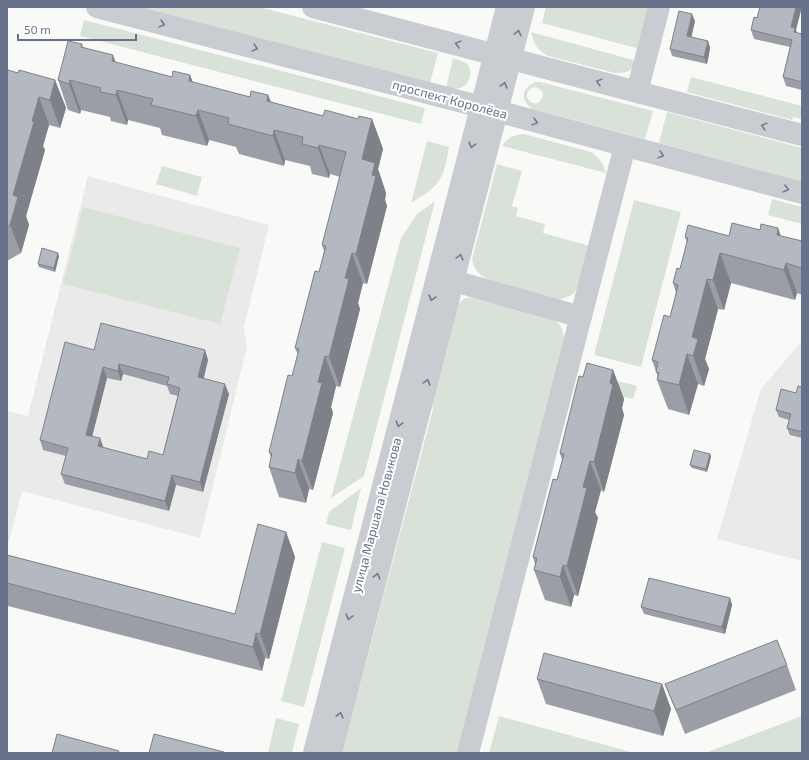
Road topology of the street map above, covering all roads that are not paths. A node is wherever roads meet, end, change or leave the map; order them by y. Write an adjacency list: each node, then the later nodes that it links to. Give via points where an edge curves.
1 (97, 7): 8 (street, проспект Королёва, one-way to 8)
2 (313, 7): 6 (street, one-way to 2)
3 (508, 7): 6 (street, улица Маршала Новикова)
4 (524, 7): 6 (street, улица Маршала Новикова, one-way to 4)
5 (659, 7): 7 (street)
6 (503, 56): 7 (street, one-way to 6); 8 (street, улица Маршала Новикова)
7 (637, 92): 9 (street, one-way to 7)
8 (489, 109): 10 (street, проспект Королёва, one-way to 10); 12 (street, улица Маршала Новикова)
9 (802, 136)
10 (625, 146): 11 (street, проспект Королёва, one-way to 11); 13 (street)
11 (802, 193)
12 (445, 279): 13 (street); 14 (street, улица Маршала Новикова, one-way to 14); 15 (street, улица Маршала Новикова, one-way to 12)
13 (581, 317): 16 (street)
14 (314, 753)
15 (330, 753)
16 (468, 753)

